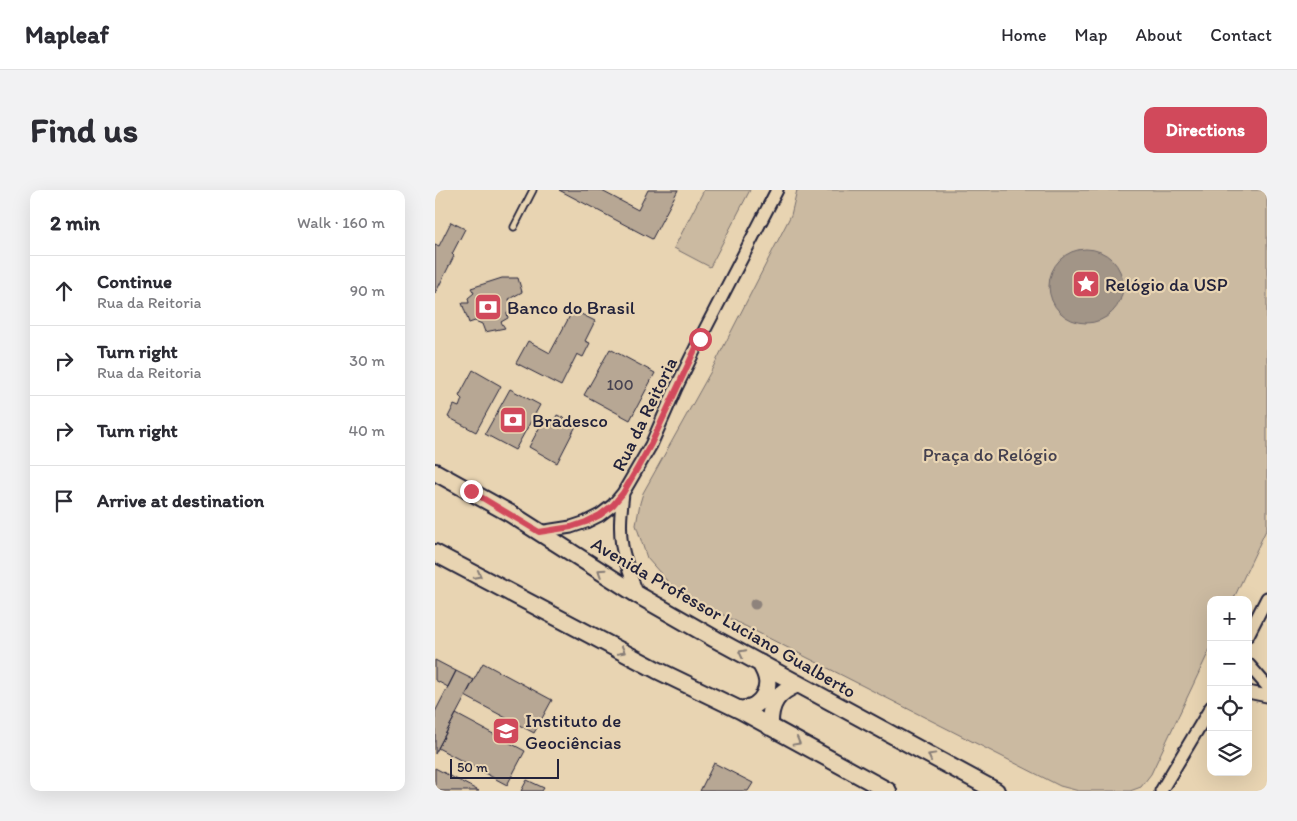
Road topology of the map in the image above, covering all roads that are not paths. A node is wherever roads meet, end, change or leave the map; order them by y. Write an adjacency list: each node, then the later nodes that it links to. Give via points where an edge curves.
1 (533, 190): 3 (lane)
2 (777, 190): 5 (street, Rua da Reitoria, via 700,339 651,444)
3 (514, 227)
4 (435, 472): 6 (street, Avenida Professor Luciano Gualberto)
5 (623, 493): 6 (street, Rua da Reitoria, via 613,505 586,522); 8 (street, Rua da Reitoria, via 622,545)
6 (539, 532): 8 (street, Avenida Professor Luciano Gualberto, one-way to 6)
7 (435, 553): 17 (street, one-way to 17)
8 (638, 596): 11 (street, Avenida Professor Luciano Gualberto, one-way to 8)
9 (1267, 598): 10 (street)
10 (1252, 627)
11 (760, 663): 13 (street, Avenida Professor Luciano Gualberto); 17 (street, via 766,673 768,688 759,702)
12 (1252, 669): 14 (street)
13 (798, 684): 19 (street, via 788,688 772,704); 22 (street, Avenida Professor Luciano Gualberto, one-way to 13)
14 (1267, 686)
15 (1252, 693): 16 (street)
16 (1267, 696)
17 (740, 710): 19 (street)
18 (1207, 714): 20 (street)
19 (770, 727): 21 (street, one-way to 21)
20 (1164, 789)
21 (888, 791)
22 (996, 791)

